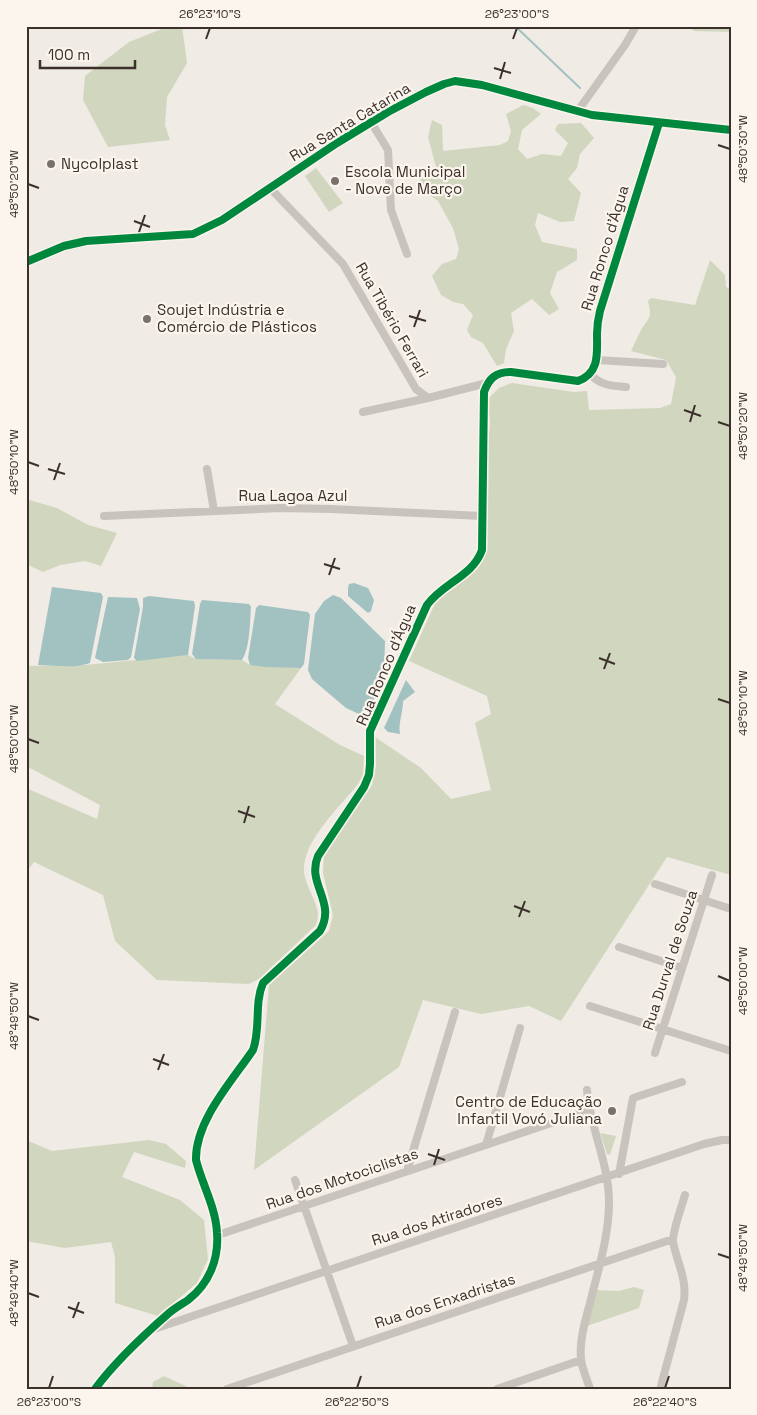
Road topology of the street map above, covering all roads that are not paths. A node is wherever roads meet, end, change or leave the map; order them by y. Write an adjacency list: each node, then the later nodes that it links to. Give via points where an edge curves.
1 (636, 26): 2 (street)
2 (577, 112): 3 (street, Rua Santa Catarina, via 482,85 455,81 426,92); 4 (street, Rua Santa Catarina)
3 (371, 122): 6 (street, Rua Santa Catarina); 7 (street, via 388,150 391,210)
4 (659, 123): 5 (street, Rua Santa Catarina); 9 (street, Rua Ronco d’Água, via 600,311 596,332)
5 (731, 130)
6 (270, 188): 8 (street, Rua Santa Catarina, via 222,220 193,234 86,241 64,246); 14 (street, Rua Tibério Ferrari, via 343,264 416,389)
7 (407, 254)
8 (26, 262)
9 (597, 360): 10 (street); 11 (street, Rua Ronco d’Água)
10 (663, 364)
11 (590, 374): 12 (street, via 584,379 571,381 503,372); 13 (street, via 603,384)
12 (488, 383): 14 (street, Rua Tibério Ferrari); 19 (street, Rua Ronco d’Água, via 484,392)
13 (626, 387)
14 (428, 398): 15 (street)
15 (363, 412)
16 (207, 469): 17 (street)
17 (214, 511): 18 (street, Rua Lagoa Azul); 19 (street, Rua Lagoa Azul, via 282,508)
18 (104, 516)
19 (482, 516): 43 (street, Rua Ronco d’Água, via 479,558 474,566 433,596 427,605 370,730 369,775 364,787 315,862 315,875 327,910 324,924 262,983 257,1041 203,1127 196,1160)
20 (712, 874): 22 (street, Rua Durval de Souza)
21 (654, 884): 22 (street)
22 (704, 900): 23 (street); 25 (street, Rua Durval de Souza)
23 (731, 909)
24 (619, 947): 25 (street)
25 (682, 968): 29 (street, Rua Durval de Souza)
26 (590, 1006): 29 (street)
27 (455, 1012): 37 (street)
28 (520, 1028): 36 (street)
29 (663, 1030): 30 (street); 31 (street, Rua Durval de Souza)
30 (730, 1049)
31 (655, 1053)
32 (682, 1082): 38 (street, via 633,1098)
33 (587, 1090): 34 (street)
34 (590, 1110): 36 (street, Rua dos Motociclistas); 39 (street)
35 (731, 1140): 38 (street, Rua dos Atiradores, via 713,1141)
36 (486, 1145): 37 (street, Rua dos Motociclistas)
37 (407, 1172): 42 (street, Rua dos Motociclistas)
38 (619, 1174): 39 (street, Rua dos Atiradores)
39 (608, 1178): 45 (street, via 608,1216); 46 (street, Rua dos Atiradores)
40 (295, 1180): 42 (street)
41 (685, 1195): 44 (street)
42 (304, 1206): 43 (street, Rua dos Motociclistas); 46 (street)
43 (218, 1235): 47 (street, Rua Ronco d’Água, via 216,1257 208,1278 196,1293)
44 (673, 1239): 45 (street, Rua dos Enxadristas); 50 (street, via 685,1289)
45 (600, 1264): 48 (street, Rua dos Enxadristas); 49 (street, via 583,1328)
46 (327, 1271): 47 (street, Rua dos Atiradores); 48 (street)
47 (152, 1329): 52 (street, Rua Ronco d’Água)
48 (353, 1346): 51 (street, Rua dos Enxadristas)
49 (581, 1360): 53 (street); 54 (street)
50 (661, 1386)
51 (227, 1388)
52 (95, 1389)
53 (497, 1389)
54 (590, 1389)

